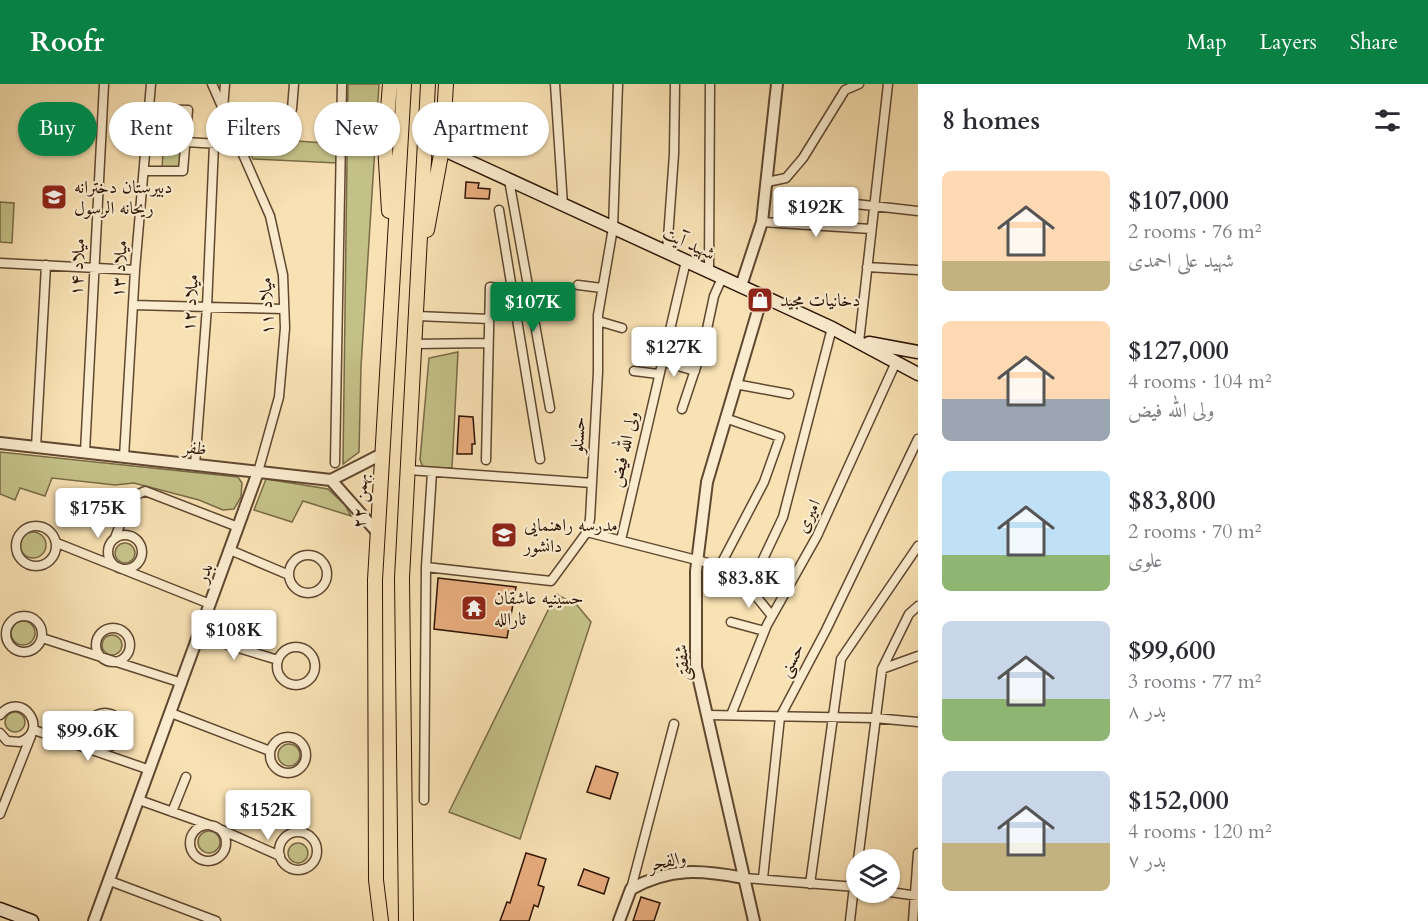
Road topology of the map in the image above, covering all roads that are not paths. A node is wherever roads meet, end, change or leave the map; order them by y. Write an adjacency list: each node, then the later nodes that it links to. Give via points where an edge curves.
1 (104, 84): 45 (street, میلاد ۱۴)
2 (151, 84): 18 (street, میلاد ۱۳)
3 (212, 84): 19 (street)
4 (225, 84): 20 (street)
5 (294, 84): 21 (street)
6 (342, 84): 88 (street)
7 (390, 84): 51 (highway, via 386,145)
8 (404, 84): 51 (highway, ۲۲ بهمن)
9 (428, 84): 49 (highway)
10 (446, 84): 22 (highway)
11 (555, 84): 33 (street)
12 (618, 84): 38 (street, حسنلو)
13 (675, 84): 40 (street)
14 (710, 84): 48 (street)
15 (777, 84): 31 (street)
16 (859, 84): 31 (street, via 845,90 786,178)
17 (888, 84): 34 (street)
18 (150, 102)
19 (219, 102)
20 (224, 102)
21 (293, 102)
22 (445, 102)
23 (145, 156): 29 (street, میلاد ۱۳)
24 (184, 156): 29 (street, via 183,171)
25 (213, 156): 58 (street, میلاد ۱۲)
26 (242, 156): 59 (street, میلاد ۱۱, via 270,216 282,275)
27 (441, 156): 49 (highway)
28 (457, 156): 30 (main road, شهید آیت)
29 (144, 171): 46 (street, میلاد ۱۳)
30 (509, 180): 33 (main road, شهید آیت); 77 (street)
31 (767, 182): 37 (street)
32 (829, 201): 34 (street)
33 (563, 205): 38 (main road, شهید آیت)
34 (873, 207): 36 (street); 39 (street)
35 (499, 210): 55 (street)
36 (918, 211)
37 (762, 222): 39 (street); 53 (street)
38 (613, 228): 40 (main road, شهید آیت); 54 (street, حسنلو)
39 (871, 229): 44 (street)
40 (667, 252): 41 (main road, شهید آیت)
41 (686, 261): 48 (main road, شهید آیت); 69 (street, ولی الله فیض)
42 (0, 263): 43 (street)
43 (46, 265): 45 (street); 82 (street)
44 (867, 267): 47 (street); 65 (street)
45 (94, 268): 46 (street); 83 (street, میلاد ۱۴)
46 (135, 270): 57 (street, میلاد ۱۳)
47 (918, 270)
48 (709, 272): 50 (main road, شهید آیت)
49 (419, 276): 60 (highway)
50 (722, 278): 53 (main road, شهید آیت); 72 (street)
51 (392, 280): 84 (highway, ۲۲ بهمن)
52 (578, 285): 54 (street)
53 (741, 286): 56 (main road, شهید آیت)
54 (602, 288): 62 (street, حسنلو)
55 (512, 289): 61 (street, via 490,287); 86 (street)
56 (762, 297): 64 (main road, شهید آیت); 75 (street, شفقتی)
57 (133, 304): 58 (street); 85 (street, میلاد ۱۳)
58 (207, 307): 59 (street); 89 (street, میلاد ۱۲)
59 (284, 309): 91 (street, میلاد ۱۱, via 279,397)
60 (417, 316): 61 (street); 67 (highway)
61 (489, 319): 66 (street)
62 (598, 321): 63 (street); 94 (street, حسنلو)
63 (622, 328)
64 (832, 328): 65 (main road, شهید آیت); 108 (street, via 783,517 758,572)
65 (859, 342): 68 (main road); 70 (main road, شهید آیت)
66 (488, 343): 67 (street); 87 (street)
67 (415, 344): 90 (highway)
68 (918, 352)
69 (662, 361): 72 (street); 73 (street, ولی الله فیض)
70 (896, 362): 74 (main road, شهید آیت); 111 (street, امیری, via 817,536)
71 (634, 371): 73 (street)
72 (695, 371): 78 (street)
73 (658, 374): 99 (street, ولی الله فیض)
74 (918, 374)
75 (735, 384): 76 (street); 79 (street, شفقتی)
76 (789, 394)
77 (550, 408)
78 (682, 409)
79 (725, 418): 103 (street, شفقتی, via 707,482); 104 (street, via 780,437 764,482)
80 (918, 439): 125 (street, حسنی)
81 (0, 443): 82 (street, ظفر)
82 (36, 447): 83 (street, ظفر)
83 (85, 452): 85 (street, ظفر)
84 (380, 455): 93 (street); 96 (highway, ۲۲ بهمن)
85 (124, 457): 89 (street, ظفر)
86 (540, 459)
87 (486, 460)
88 (335, 463)
89 (195, 465): 91 (street, ظفر)
90 (409, 470): 92 (street); 152 (highway, via 402,578)
91 (258, 472): 93 (street, ظفر); 95 (street, بدر)
92 (432, 472): 94 (street); 105 (street)
93 (332, 480): 96 (street)
94 (592, 483): 97 (street, حسنلو)
95 (238, 527): 98 (street, via 144,491 130,498); 102 (street, بدر)
96 (377, 532): 158 (highway, ۲۲ بهمن)
97 (587, 532): 99 (street); 105 (street, via 551,581)
98 (115, 538): 106 (street, via 108,553 112,563); 106 (street, via 131,536 142,548 138,564)
99 (621, 540): 103 (street)
100 (57, 543): 100 (street, via 51,531 32,526 21,533 16,545 25,563 38,566 50,561); 106 (street)
101 (918, 546): 126 (street, via 841,659)
102 (230, 550): 107 (street); 109 (street, بدر)
103 (696, 558): 104 (street); 124 (street, شفقتی, via 696,667)
104 (720, 566): 108 (street)
105 (426, 567): 137 (street)
106 (120, 568): 109 (street)
107 (289, 574): 107 (street, via 298,590 309,593 321,588 327,570 321,559 308,554 296,559)
108 (747, 585): 111 (street)
109 (210, 604): 114 (street, بدر)
110 (918, 606): 119 (street, via 909,614)
111 (772, 616): 113 (street, امیری)
112 (731, 622): 113 (street)
113 (764, 631): 123 (street, امیری)
114 (199, 636): 117 (street); 120 (street, بدر)
115 (42, 638): 115 (street, via 40,626 27,616 11,621 6,632 9,644 19,651 31,651); 118 (street)
116 (918, 656): 119 (street)
117 (278, 660): 117 (street, via 281,677 290,684 308,681 315,669 313,657 303,648 290,648)
118 (106, 661): 118 (street, via 122,659 129,650 126,634 117,628 106,629 96,642 98,653); 120 (street)
119 (882, 669): 127 (street)
120 (182, 683): 121 (street, بدر)
121 (171, 713): 133 (street); 134 (street, بدر)
122 (0, 715): 131 (street, via 15,706 26,708 33,717)
123 (731, 715): 124 (street); 125 (street)
124 (707, 716): 144 (street, شفقتی)
125 (780, 717): 126 (street); 145 (street, حسنی)
126 (834, 718): 127 (street); 147 (street)
127 (875, 718): 128 (street); 141 (street)
128 (918, 722)
129 (674, 724): 149 (street)
130 (0, 733): 131 (street, via 14,743)
131 (32, 733): 132 (street); 139 (street)
132 (95, 748): 132 (street, via 112,746 120,738 122,727 115,717 104,713 90,721 88,732); 134 (street)
133 (270, 751): 133 (street, via 272,763 286,773 297,771 306,757 300,741 289,736 277,740)
134 (150, 770): 136 (street, بدر)
135 (186, 777): 138 (street)
136 (139, 800): 138 (street); 146 (street, بدر)
137 (424, 800)
138 (172, 812): 140 (street)
139 (0, 814)
140 (215, 827): 140 (street, via 203,826 191,837 194,854 204,860 215,859 225,846 223,834); 143 (street)
141 (859, 849)
142 (918, 853): 151 (street)
143 (280, 856): 143 (street, via 291,868 303,869 316,856 315,844 308,835 296,832 281,843)
144 (744, 878): 145 (street); 149 (street, والفجر, via 705,871 677,872); 162 (street, شفقتی)
145 (763, 878): 147 (street)
146 (110, 881): 156 (street, بدر); 157 (street)
147 (810, 884): 148 (street)
148 (846, 886)
149 (631, 890): 161 (street, والفجر)
150 (900, 893): 151 (street)
151 (916, 895): 164 (street)
152 (405, 903): 159 (highway); 160 (highway)
153 (853, 903): 163 (street)
154 (0, 909): 155 (main road)
155 (32, 921)
156 (94, 921)
157 (216, 921)
158 (379, 921)
159 (406, 921)
160 (411, 921)
161 (619, 921)
162 (754, 921)
163 (850, 921)
164 (913, 921)

